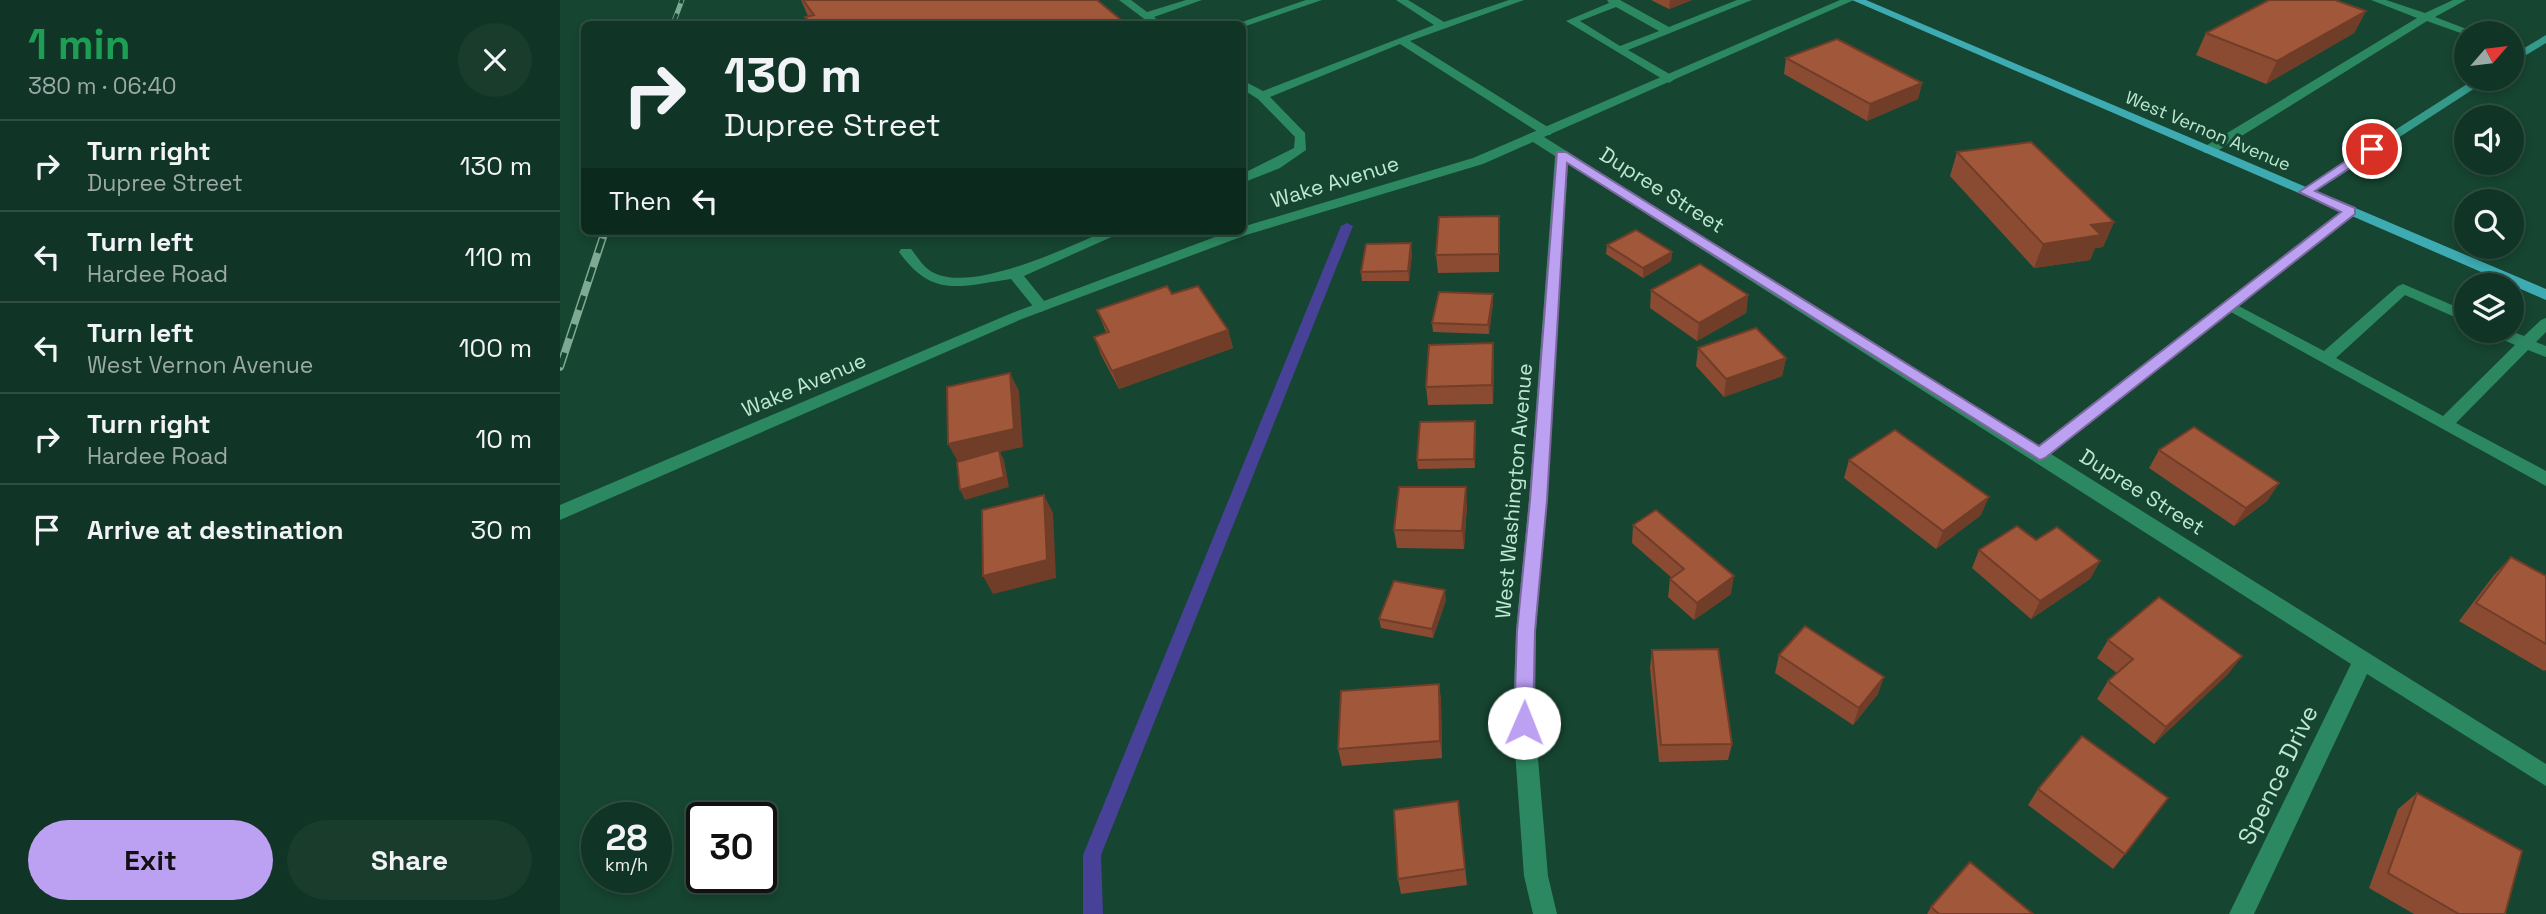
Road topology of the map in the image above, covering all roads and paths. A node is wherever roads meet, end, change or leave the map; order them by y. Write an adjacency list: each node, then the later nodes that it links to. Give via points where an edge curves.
1 (1124, 0): 12 (street)
2 (1197, 0): 12 (street)
3 (1317, 0): 15 (street)
4 (1401, 0): 16 (street)
5 (1519, 0): 16 (street)
6 (1746, 0): 18 (street)
7 (1849, 0): 23 (street, Wake Avenue)
8 (1857, 0): 28 (main road, West Vernon Avenue)
9 (2376, 0): 13 (street)
10 (2461, 0): 13 (street)
11 (1615, 1): 18 (street); 21 (street, via 1571,21)
12 (1145, 16): 14 (street)
13 (2426, 17): 17 (street); 28 (street)
14 (1153, 21)
15 (1246, 23)
16 (1443, 26): 20 (street)
17 (2454, 27)
18 (1668, 31): 21 (street)
19 (2546, 38): 22 (street)
20 (1401, 40): 26 (street); 27 (street, Dupree Street)
21 (1619, 50): 23 (street)
22 (2525, 52)
23 (1669, 79): 27 (street, Wake Avenue)
24 (1246, 85): 26 (street)
25 (2464, 91): 31 (street)
26 (1262, 96): 30 (street, via 1301,136 1300,150)
27 (1541, 135): 29 (street, Dupree Street); 33 (street, Wake Avenue, via 1478,161)
28 (2209, 150): 31 (main road, West Vernon Avenue)
29 (1562, 154): 47 (street, Dupree Street); 52 (street, West Washington Avenue, via 1525,657 1525,737 1536,876)
30 (1246, 177)
31 (2305, 192): 32 (main road, West Vernon Avenue)
32 (2350, 211): 38 (main road, West Vernon Avenue); 39 (street)
33 (1246, 231)
34 (1108, 235): 37 (street)
35 (1233, 235): 40 (street, Wake Avenue)
36 (906, 252): 37 (street, via 923,273 949,283)
37 (1015, 274): 40 (street)
38 (2546, 295)
39 (2228, 306): 45 (street); 47 (street)
40 (1041, 307): 49 (street, Wake Avenue)
41 (2454, 312): 45 (street, via 2403,289)
42 (2546, 323): 43 (street)
43 (2526, 343): 44 (street); 46 (street)
44 (2546, 352)
45 (2326, 358): 46 (street)
46 (2446, 423): 48 (street)
47 (2040, 454): 50 (street, Dupree Street)
48 (2546, 479)
49 (560, 513)
50 (2363, 660): 51 (street, Dupree Street); 53 (street, Spence Drive)
51 (2546, 776)
52 (1545, 914)
53 (2241, 914)

